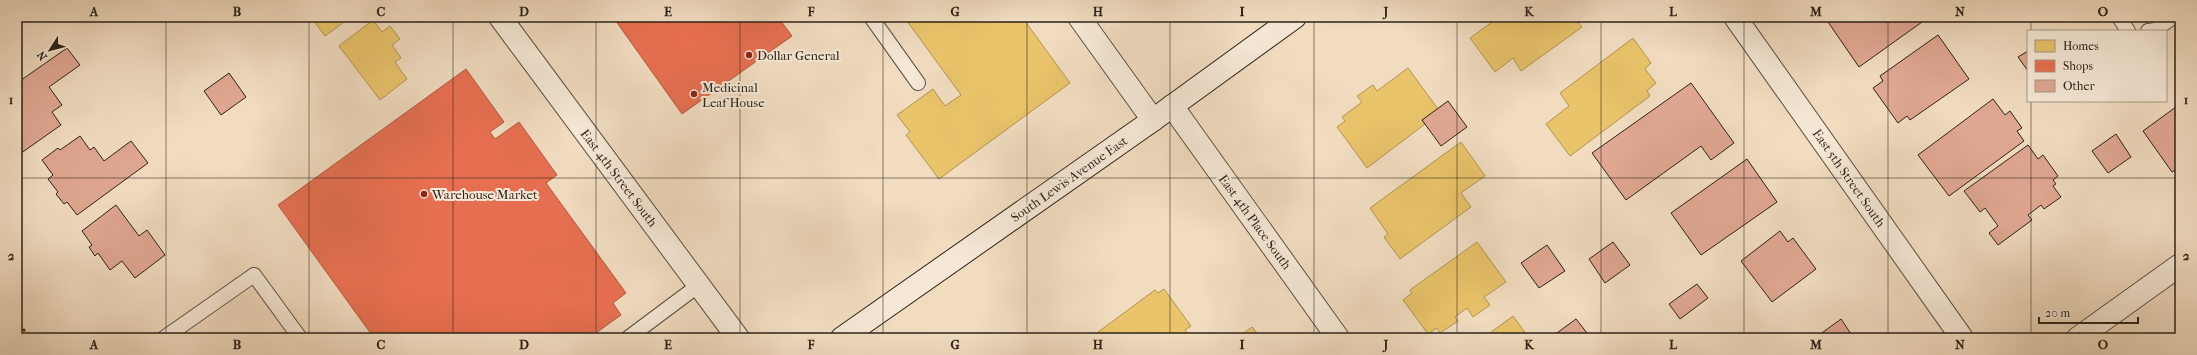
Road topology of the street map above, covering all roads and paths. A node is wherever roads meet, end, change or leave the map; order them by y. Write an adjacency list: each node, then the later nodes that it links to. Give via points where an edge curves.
1 (500, 17): 14 (street, East 4th Street South)
2 (871, 17): 10 (lane)
3 (1079, 17): 12 (street)
4 (1295, 17): 11 (street, South Lewis Avenue East)
5 (1735, 17): 23 (street, East 5th Street South)
6 (2119, 17): 8 (lane)
7 (2174, 17): 9 (lane)
8 (2127, 30)
9 (2155, 30)
10 (918, 83)
11 (1172, 106): 12 (street, South Lewis Avenue East); 22 (street, East 4th Place South)
12 (1153, 120): 21 (street, South Lewis Avenue East)
13 (2180, 265): 24 (street)
14 (699, 285): 19 (lane); 20 (street, East 4th Street South)
15 (17, 321): 16 (path)
16 (30, 338)
17 (164, 338): 18 (lane, via 254,274)
18 (300, 338)
19 (628, 338)
20 (738, 338)
21 (842, 338)
22 (1338, 338)
23 (1962, 338)
24 (2078, 338)

